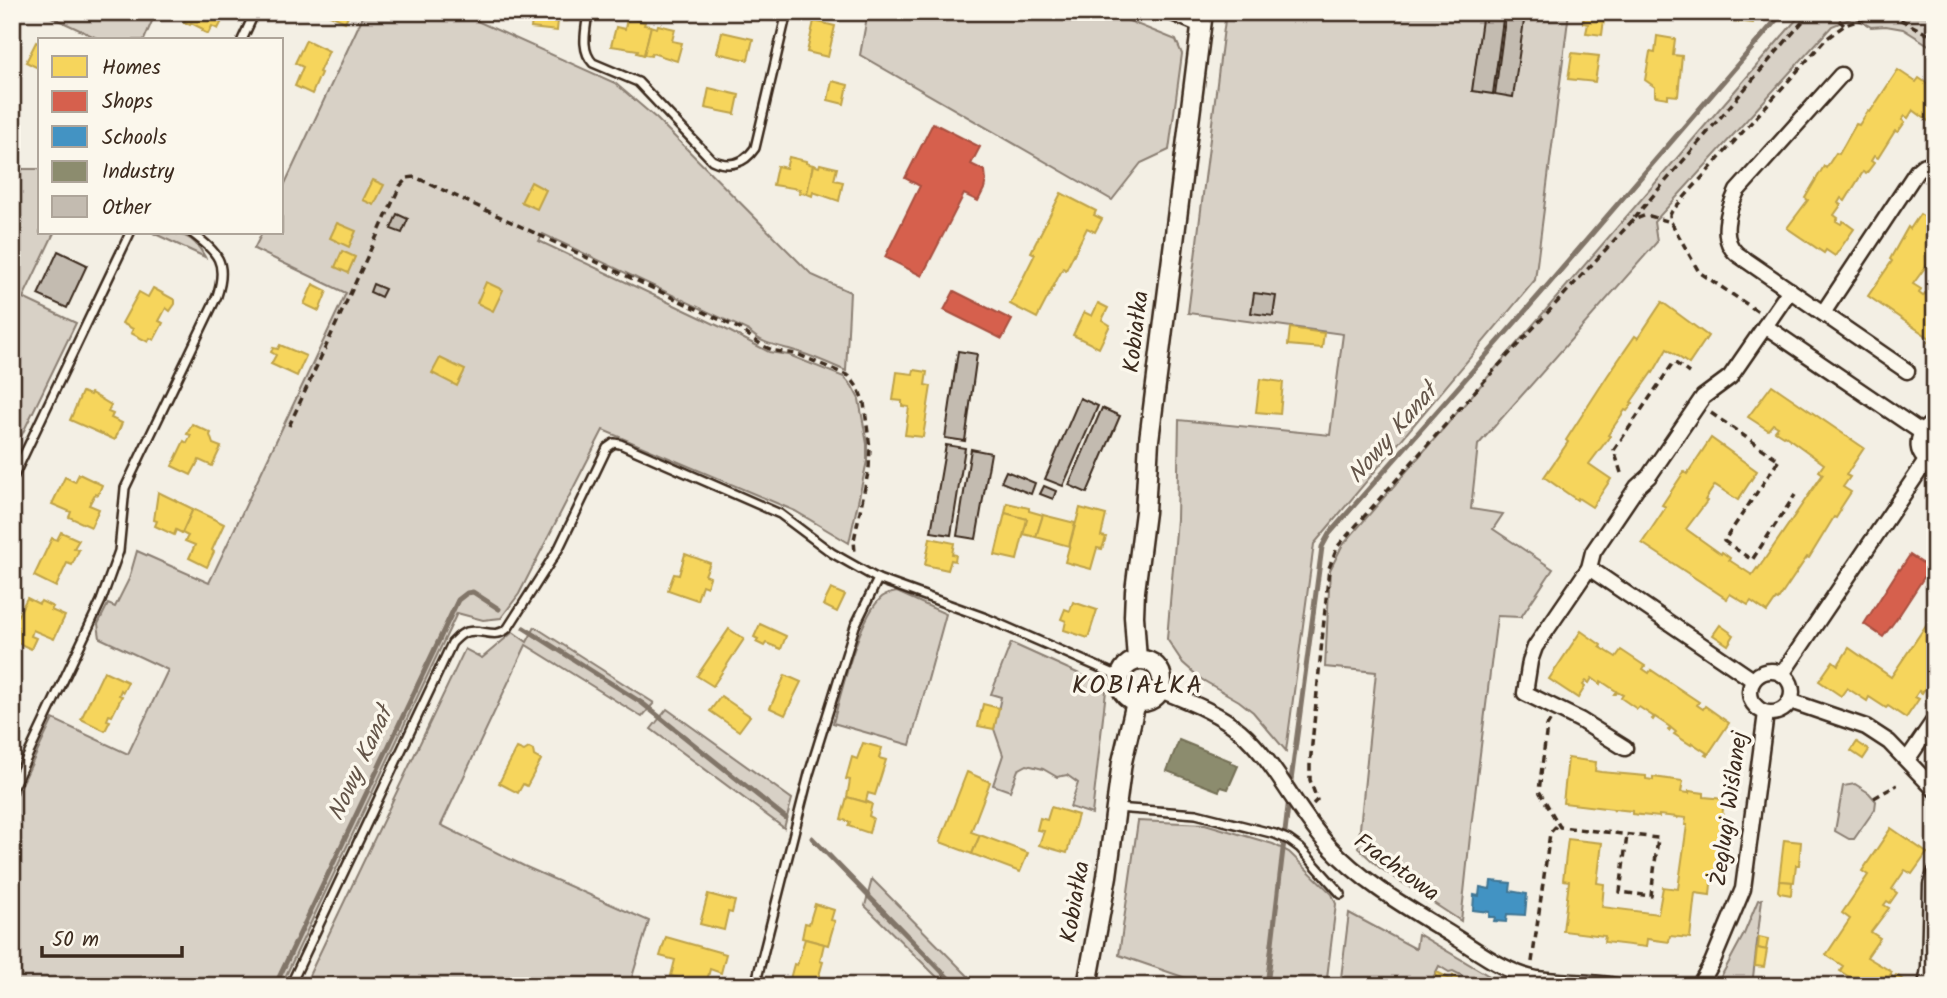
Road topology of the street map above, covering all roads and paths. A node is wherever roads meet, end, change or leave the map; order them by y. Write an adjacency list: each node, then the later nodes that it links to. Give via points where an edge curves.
1 (18, 12): 11 (lane)
2 (255, 12): 13 (lane)
3 (588, 12): 4 (lane, via 585,49 589,59 638,82 712,160 727,164 744,160 755,148)
4 (787, 12)
5 (1175, 12): 10 (street)
6 (1813, 12): 17 (path)
7 (1830, 12): 12 (path)
8 (1896, 12): 9 (path)
9 (1889, 13): 14 (path)
10 (1202, 18): 37 (street, Kobiałka, via 1149,440 1135,591)
11 (12, 23)
12 (1845, 25)
13 (243, 38)
14 (1935, 38)
15 (1841, 75): 21 (street, via 1737,191 1728,215 1730,248)
16 (1935, 162): 22 (street, via 1917,171)
17 (1633, 220): 18 (path, via 1646,215); 53 (path, via 1338,546 1329,568 1310,765 1317,800)
18 (1671, 222)
19 (130, 234): 32 (lane)
20 (193, 234): 50 (lane, via 218,256 222,268 219,289 125,488 119,551 101,601)
21 (1790, 290): 22 (street); 23 (street)
22 (1823, 313): 24 (street)
23 (1765, 326): 29 (street); 35 (street, via 1730,377 1703,397 1593,552)
24 (1906, 371)
25 (1689, 373): 31 (path, via 1674,362 1614,450)
26 (1707, 410): 33 (path, via 1779,460 1724,541 1752,559)
27 (1935, 422): 29 (street)
28 (289, 426): 34 (path, via 400,186 415,177 740,329 763,346 797,354 849,376 864,403 870,448 854,540)
29 (1921, 432): 30 (street, via 1919,450)
30 (1930, 462): 38 (street)
31 (1621, 473)
32 (12, 480)
33 (1795, 495)
34 (860, 568): 36 (lane); 60 (lane, via 832,553 780,513 620,444 607,448 559,548 508,628 496,634 464,632 452,642)
35 (1589, 568): 40 (street); 47 (street, via 1535,647 1525,694)
36 (878, 579): 39 (lane, via 986,618); 61 (lane, via 855,626 809,774)
37 (1137, 660): 39 (street); 41 (street, via 1159,669)
38 (1782, 674): 40 (street, via 1765,671); 42 (street, via 1789,681)
39 (1119, 676): 43 (street, via 1122,693)
40 (1753, 680): 44 (street, Żeglugi Wiślanej, via 1751,700)
41 (1160, 690): 43 (street, via 1152,699); 63 (street, Frachtowa, via 1234,726 1257,749 1317,832 1379,890 1510,970 1537,979)
42 (1790, 701): 44 (street, Żeglugi Wiślanej, via 1780,711); 48 (street, via 1866,727)
43 (1136, 702): 54 (street, Kobiałka)
44 (1766, 713): 64 (street, Żeglugi Wiślanej, via 1744,889)
45 (1551, 719): 55 (path, via 1539,791)
46 (1935, 719): 48 (street)
47 (1625, 748)
48 (1907, 760): 51 (street)
49 (1897, 785): 52 (path)
50 (12, 789)
51 (1935, 790)
52 (1874, 798)
53 (1311, 805)
54 (1115, 808): 58 (lane, via 1196,814 1275,834 1300,848); 62 (street, Kobiałka)
55 (1558, 824): 56 (path); 59 (path, via 1549,833)
56 (1627, 835): 56 (path, via 1658,838 1651,896 1620,892)
57 (1935, 873): 65 (street)
58 (1341, 894)
59 (1532, 958)
60 (290, 986)
61 (755, 986)
62 (1087, 986)
63 (1616, 986)
64 (1699, 986)
65 (1926, 986)

